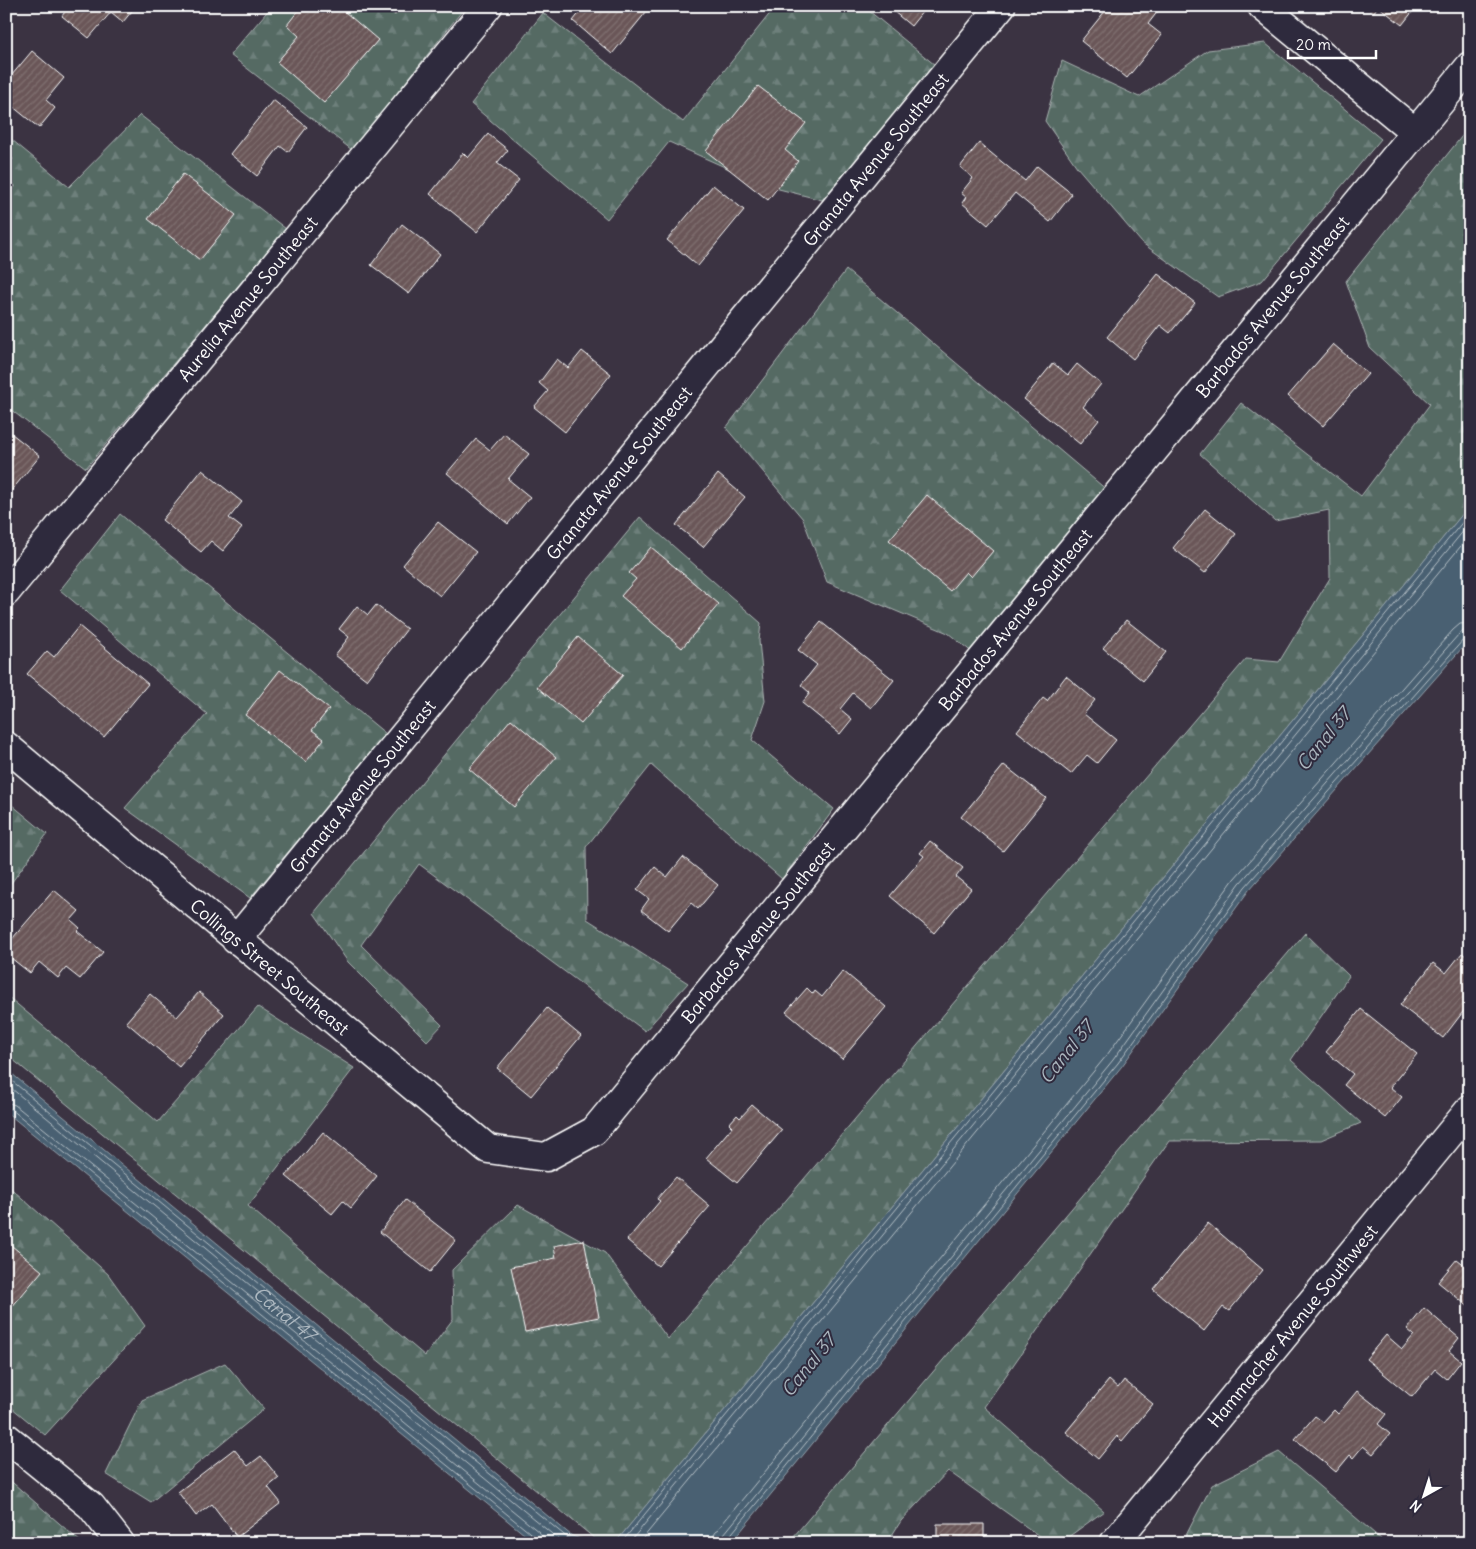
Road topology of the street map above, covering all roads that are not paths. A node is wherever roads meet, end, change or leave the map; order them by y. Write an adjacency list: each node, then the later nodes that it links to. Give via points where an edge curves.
1 (488, 6): 6 (street, Aurelia Avenue Southeast)
2 (1001, 6): 8 (street, Granata Avenue Southeast)
3 (1262, 6): 5 (street)
4 (1470, 66): 5 (street, Barbados Avenue Southeast)
5 (1415, 132): 10 (street, Barbados Avenue Southeast, via 594,1131)
6 (6, 592)
7 (6, 746): 8 (street, Collings Street Southeast)
8 (236, 940): 10 (street, Collings Street Southeast, via 488,1149)
9 (1470, 1109): 13 (street, Hammacher Avenue Southwest)
10 (546, 1157)
11 (6, 1437): 12 (street, via 91,1506)
12 (120, 1543)
13 (1114, 1543)

